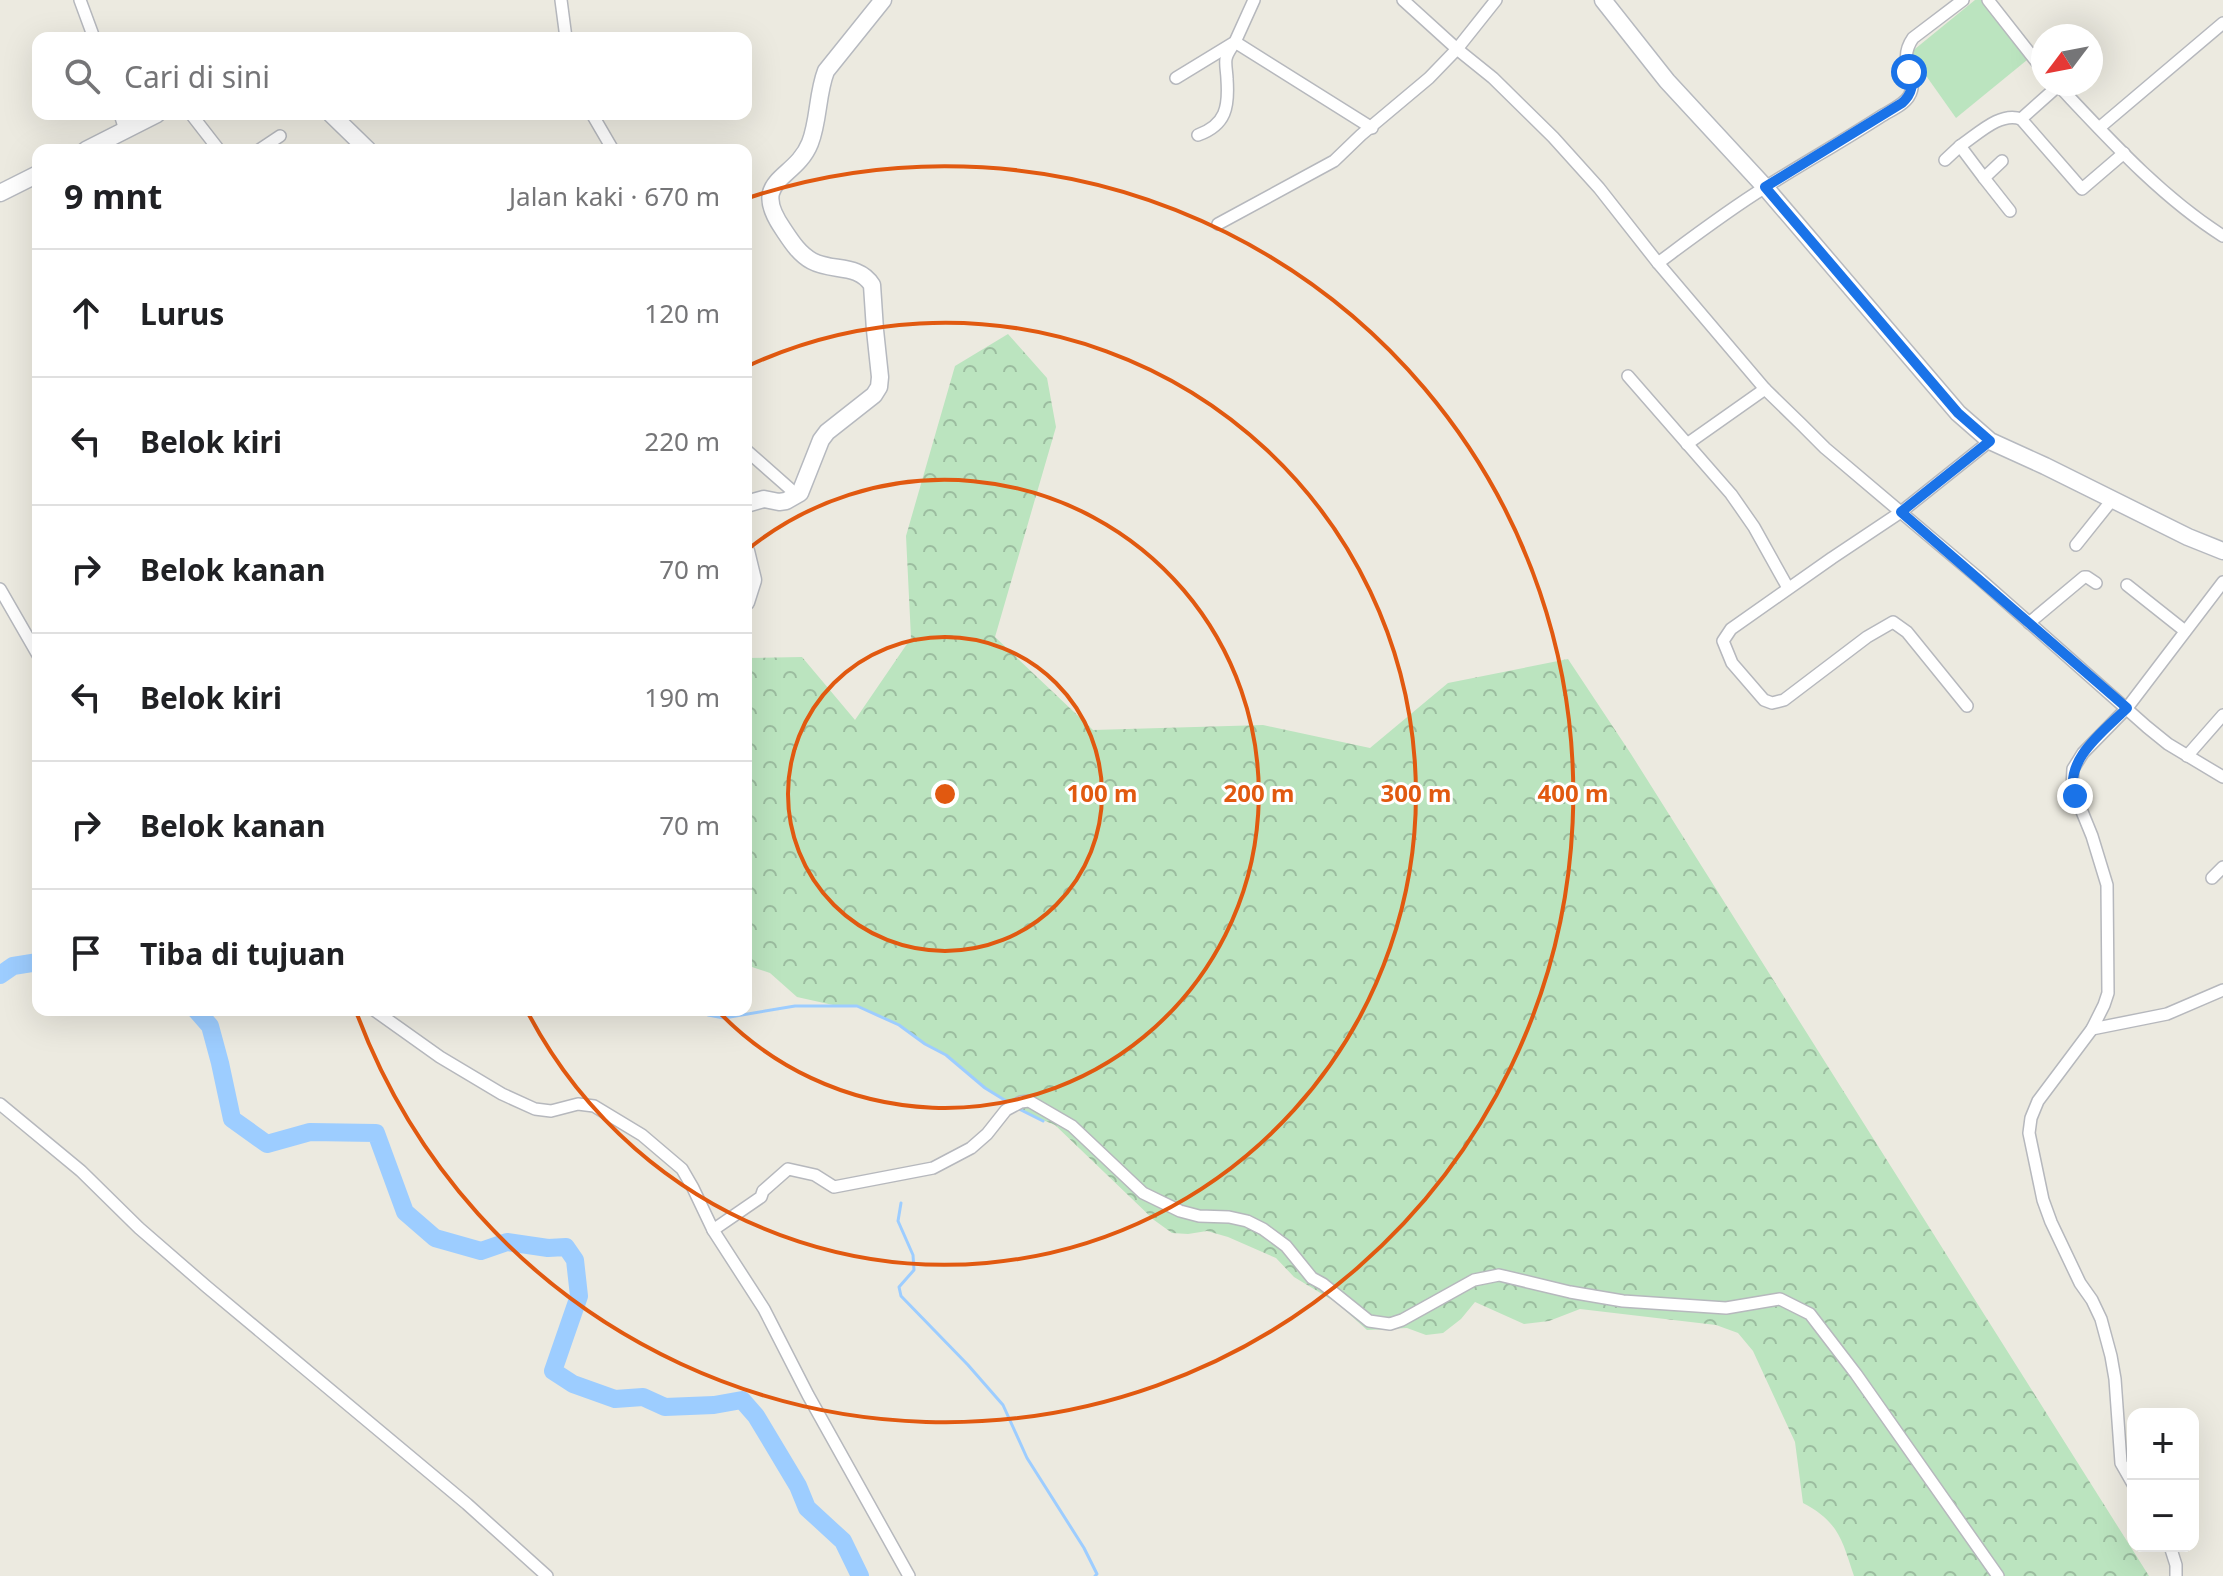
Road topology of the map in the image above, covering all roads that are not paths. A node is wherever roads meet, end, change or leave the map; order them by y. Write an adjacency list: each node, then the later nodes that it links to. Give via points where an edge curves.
1 (80, 0): 11 (street)
2 (561, 0): 12 (street)
3 (883, 0): 50 (street, via 826,71 808,147 769,197 777,221 802,253 821,264 862,273 873,293 879,387 827,432)
4 (1254, 0): 13 (street)
5 (1403, 0): 14 (street)
6 (1496, 0): 14 (street)
7 (1603, 0): 39 (street, via 1685,102)
8 (1963, 0): 39 (street, via 1908,45 1908,98)
9 (1988, 0): 15 (street)
10 (2223, 23): 25 (street)
11 (92, 32)
12 (565, 32)
13 (1235, 42): 16 (street); 24 (street); 26 (street, via 1225,61 1226,110 1212,130)
14 (1457, 49): 24 (street); 44 (street, via 1553,137)
15 (2031, 55)
16 (1176, 78)
17 (2046, 96): 19 (street)
18 (2068, 96): 25 (street)
19 (2021, 119): 33 (street, via 2003,118); 34 (street, via 2082,189)
20 (196, 120): 29 (street)
21 (337, 120): 31 (street)
22 (596, 120): 32 (street)
23 (123, 122): 28 (street)
24 (1372, 128): 42 (street, via 1334,161)
25 (2099, 128): 34 (street)
26 (1198, 135)
27 (280, 136): 30 (street)
28 (94, 144)
29 (214, 144)
30 (268, 144)
31 (362, 144)
32 (610, 144)
33 (1960, 146): 35 (street); 38 (street)
34 (2124, 153): 43 (street)
35 (1945, 160)
36 (2002, 161): 38 (street)
37 (32, 177): 40 (street)
38 (1984, 178): 41 (street)
39 (1765, 187): 44 (street); 47 (street, via 1958,413)
40 (0, 193)
41 (2010, 211)
42 (1218, 224)
43 (2223, 236)
44 (1658, 263): 46 (street)
45 (1628, 376): 48 (street)
46 (1765, 389): 48 (street); 53 (street)
47 (1990, 441): 51 (street); 53 (street)
48 (1687, 444): 59 (street, via 1747,516)
49 (752, 459): 50 (street)
50 (797, 495): 52 (street, via 779,502)
51 (2112, 500): 54 (street); 55 (street)
52 (752, 501)
53 (1901, 512): 59 (street); 61 (street)
54 (2076, 545)
55 (2223, 551)
56 (2223, 582): 62 (street)
57 (2096, 583): 61 (street, via 2084,577)
58 (2127, 585): 62 (street)
59 (1788, 588): 64 (street, via 1731,629 1723,641 1732,663 1764,700 1784,700 1893,622)
60 (0, 589): 63 (street)
61 (2029, 623): 65 (street)
62 (2185, 631): 65 (street)
63 (32, 645)
64 (1967, 706)
65 (2127, 708): 67 (street); 73 (street, via 2073,769 2072,787 2107,885 2108,993)
66 (2223, 715): 67 (street)
67 (2187, 756): 68 (street)
68 (2223, 777)
69 (2223, 867): 70 (street)
70 (2212, 878)
71 (2223, 990): 73 (street, via 2167,1014)
72 (382, 1016): 75 (street, via 521,1104 551,1111 594,1106 642,1135 682,1169)
73 (2092, 1029): 76 (street, via 2038,1101 2029,1133 2051,1222 2101,1319 2116,1390 2121,1463)
74 (0, 1104): 78 (street)
75 (713, 1230): 79 (street, via 764,1309); 80 (street, via 761,1197 788,1169 815,1175 834,1187 933,1168 971,1148 1006,1110 1029,1101 1072,1126 1143,1193 1180,1211 1229,1217 1263,1229 1286,1246 1312,1278 1374,1323 1402,1320 1474,1280 1499,1275 1623,1301 1726,1308 1780,1299 1810,1314)
76 (2131, 1480)
77 (2172, 1552): 81 (street)
78 (547, 1576)
79 (909, 1576)
80 (1998, 1576)
81 (2176, 1576)

